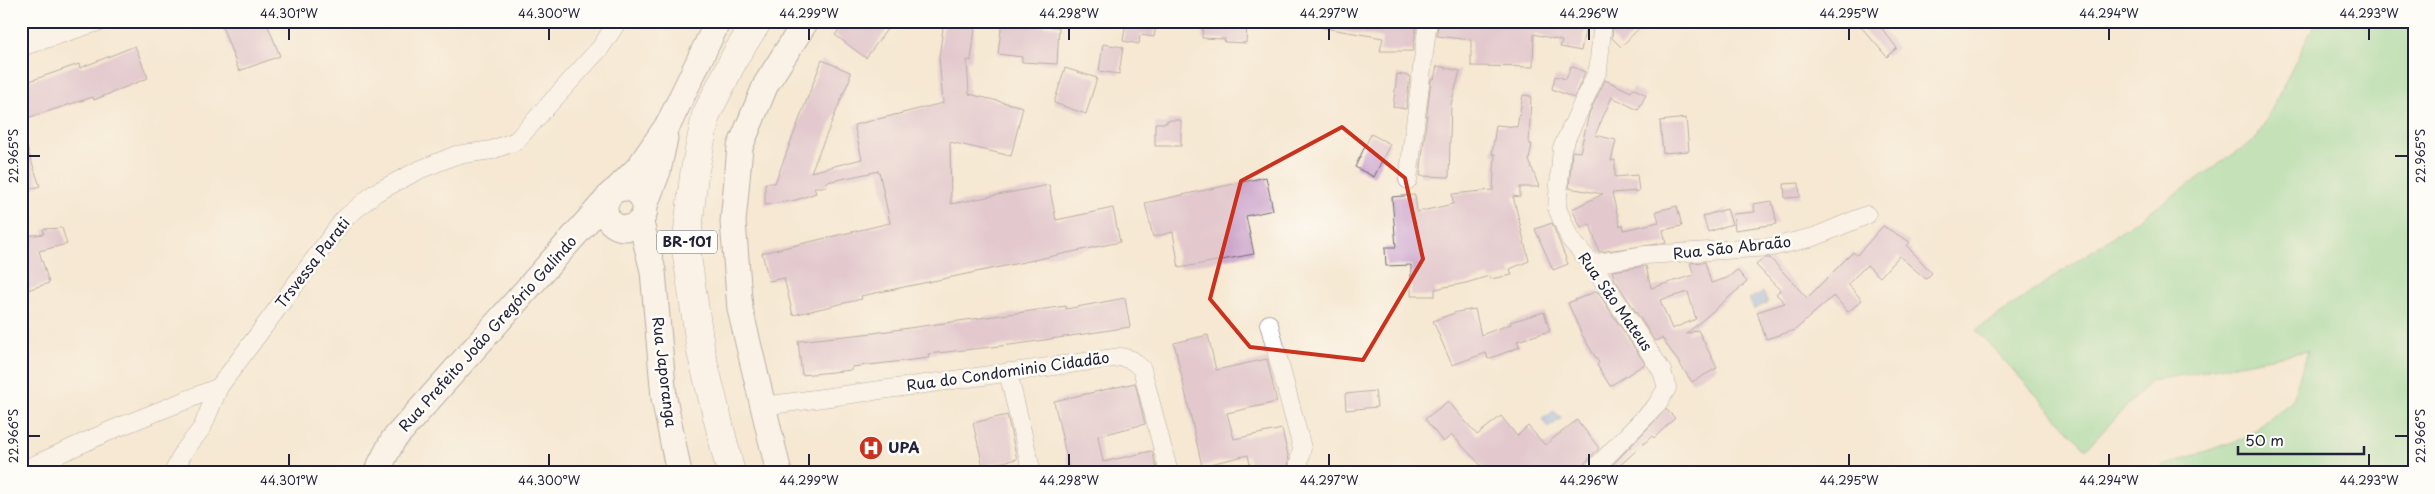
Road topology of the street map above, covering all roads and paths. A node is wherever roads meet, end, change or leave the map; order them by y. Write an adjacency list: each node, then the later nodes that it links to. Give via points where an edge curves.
1 (51, 21): 9 (street)
2 (618, 21): 18 (street, Trsvessa Parati, via 601,47 516,140 492,150 456,155 419,170 375,193 344,219)
3 (718, 21): 11 (main road, Rua Prefeito João Gregório Galindo)
4 (758, 21): 24 (highway, BR-101, via 737,53 706,115 694,175 686,249 702,352)
5 (806, 21): 19 (main road, via 766,84 740,147 733,222 740,309)
6 (1428, 21): 12 (street)
7 (1604, 21): 15 (street, Rua São Mateus, via 1598,70 1562,148 1558,180 1557,208 1570,239)
8 (91, 23): 10 (street)
9 (21, 31)
10 (21, 47)
11 (669, 123): 13 (main road, Rua Prefeito João Gregório Galindo, via 639,167); 13 (main road, via 658,171)
12 (1408, 180)
13 (624, 211): 22 (main road, Rua Prefeito João Gregório Galindo, via 580,232 393,440); 23 (main road, Rua Japoranga, via 653,271 664,398)
14 (1867, 215): 15 (street, Rua São Abraão, via 1814,237 1772,247 1646,255)
15 (1592, 264): 29 (street, Rua São Mateus, via 1662,371 1666,388 1656,406)
16 (1269, 324): 28 (street, via 1302,448)
17 (1008, 372): 19 (street, Rua do Condominio Cidadão); 26 (street); 27 (street, Rua do Condominio Cidadão, via 1102,358 1132,360 1142,368)
18 (220, 387): 20 (street); 21 (street, Trsvessa Parati, via 202,428 184,451)
19 (764, 406): 25 (main road)
20 (30, 467)
21 (173, 473)
22 (376, 473)
23 (679, 473)
24 (731, 473)
25 (779, 473)
26 (1032, 473)
27 (1169, 473)
28 (1297, 473)
29 (1590, 473)

